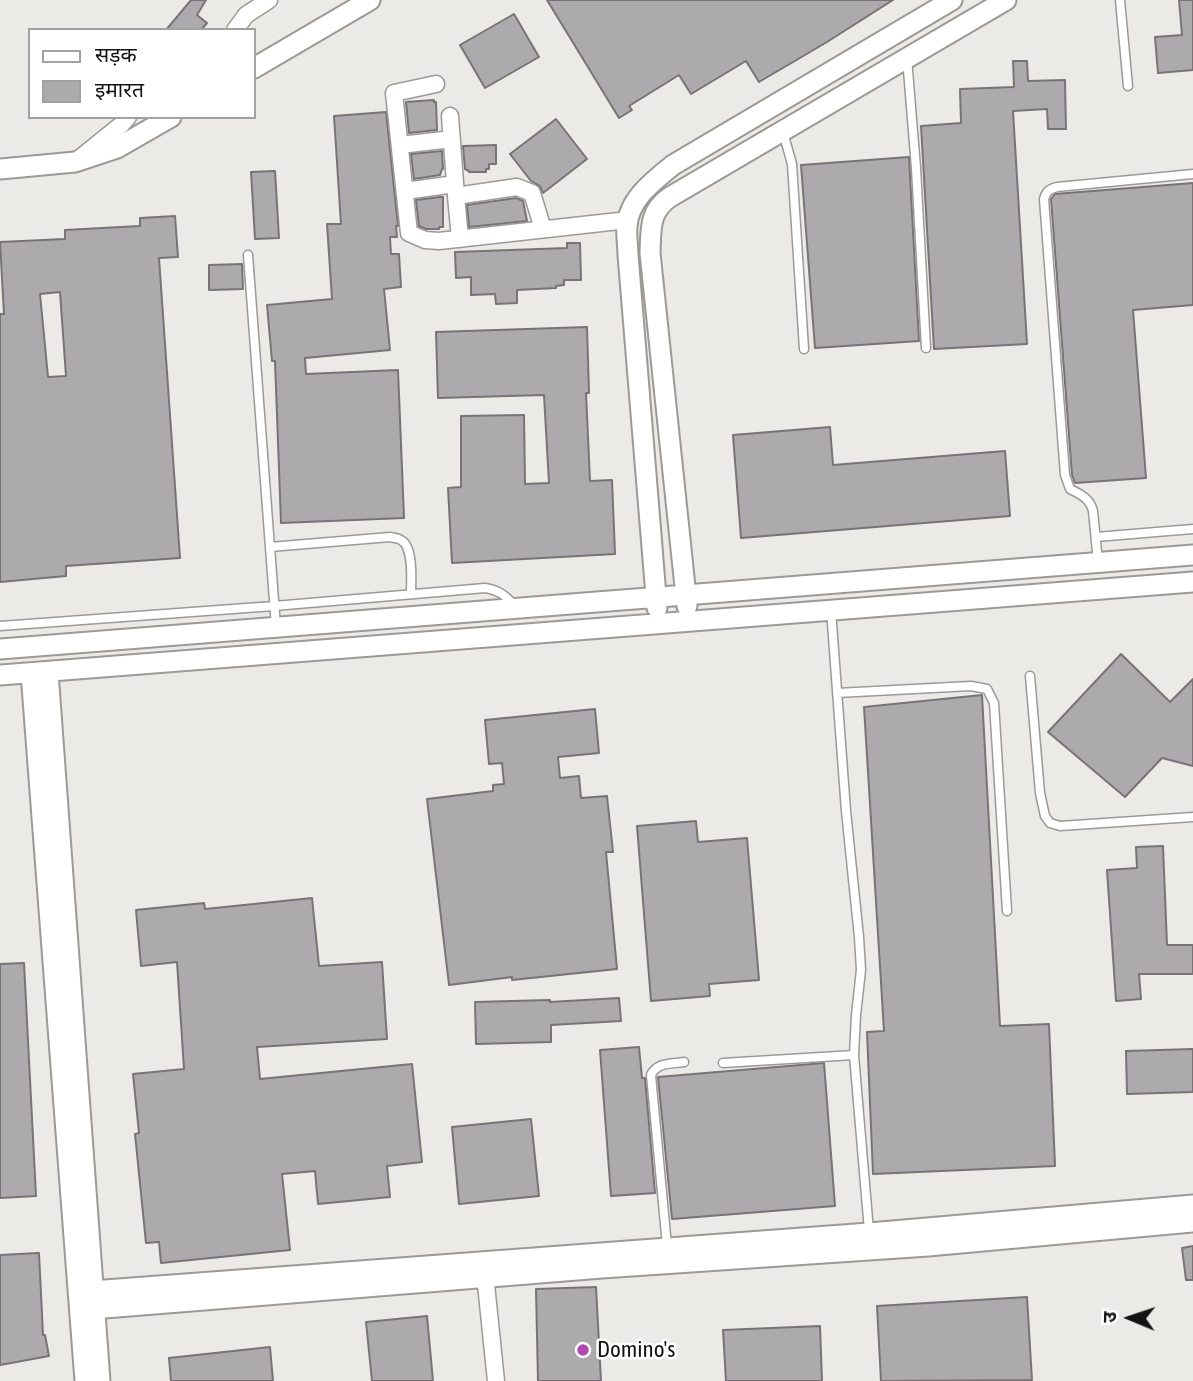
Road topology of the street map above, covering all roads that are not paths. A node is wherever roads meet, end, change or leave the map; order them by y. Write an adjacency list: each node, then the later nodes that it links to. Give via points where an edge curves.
1 (269, 0): 6 (street, via 246,15)
2 (370, 0): 8 (street)
3 (952, 0): 22 (street, via 673,165 640,195)
4 (1006, 0): 7 (street)
5 (1120, 0): 10 (lane)
6 (236, 28)
7 (907, 58): 14 (street); 27 (lane)
8 (256, 67)
9 (436, 84): 16 (street, via 394,93)
10 (1128, 86)
11 (450, 116): 15 (street)
12 (126, 119): 17 (street)
13 (168, 119): 17 (street, via 117,148)
14 (783, 132): 23 (street, via 661,203); 28 (lane, via 792,164)
15 (452, 139): 16 (street); 20 (street)
16 (400, 145): 21 (street)
17 (75, 162): 18 (street)
18 (0, 169)
19 (1193, 174): 30 (lane, via 1056,187 1045,193 1065,475 1070,489 1091,503)
20 (456, 190): 21 (street); 24 (street, via 517,187 532,194); 25 (street)
21 (405, 191): 25 (street, via 409,233 425,240)
22 (630, 214): 23 (street); 24 (street); 37 (street, via 626,225 629,269)
23 (654, 215): 36 (street, via 650,253)
24 (543, 229): 25 (street)
25 (460, 239)
26 (248, 256): 31 (lane)
27 (926, 348)
28 (804, 349)
29 (1193, 529): 30 (lane)
30 (1096, 537): 33 (lane)
31 (270, 547): 35 (lane, via 390,537 401,540 410,558); 38 (lane)
32 (1193, 555): 33 (street)
33 (1098, 562): 36 (street)
34 (1193, 582): 40 (street)
35 (411, 594): 38 (lane); 39 (lane, via 485,588 497,590)
36 (685, 595): 37 (street); 41 (street)
37 (657, 597): 39 (street); 42 (street)
38 (274, 606): 43 (lane); 44 (lane)
39 (517, 608): 44 (street)
40 (831, 610): 41 (street); 50 (lane)
41 (688, 621): 42 (street)
42 (657, 623): 47 (street)
43 (0, 626)
44 (276, 627): 45 (street)
45 (37, 647): 46 (street); 47 (street)
46 (0, 649)
47 (39, 672): 48 (street); 61 (street)
48 (0, 676)
49 (1030, 676): 51 (lane, via 1040,793 1050,824)
50 (837, 693): 52 (lane, via 987,689 994,703); 53 (lane, via 861,970)
51 (1193, 817)
52 (1007, 911)
53 (854, 1055): 55 (lane); 58 (lane)
54 (684, 1062): 59 (lane, via 659,1065 651,1075)
55 (723, 1063)
56 (1193, 1206): 58 (street)
57 (1193, 1222): 60 (street, via 901,1248)
58 (869, 1233): 59 (street)
59 (667, 1248): 60 (street)
60 (484, 1269): 61 (street); 64 (street)
61 (87, 1301): 62 (street); 63 (street)
62 (85, 1381)
63 (100, 1381)
64 (496, 1381)

